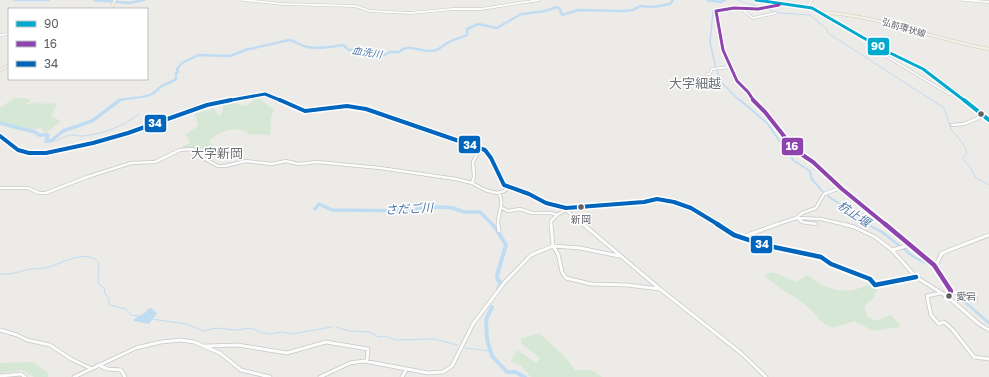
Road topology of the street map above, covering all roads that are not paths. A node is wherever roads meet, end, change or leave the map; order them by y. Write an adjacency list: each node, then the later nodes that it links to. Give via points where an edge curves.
1 (243, 0): 6 (street, via 355,6 370,11 410,13 453,8 481,9)
2 (539, 0): 6 (street)
3 (756, 0): 9 (main road)
4 (812, 0): 10 (street)
5 (963, 0): 7 (street)
6 (530, 2): 8 (street)
7 (989, 2)
8 (521, 5)
9 (779, 5): 10 (main road); 11 (street, via 758,9)
10 (807, 7): 12 (main road)
11 (740, 8): 13 (street, via 753,18); 16 (street, via 721,9 716,12 722,47)
12 (818, 12): 14 (main road, 弘前環状線, via 874,19 944,40); 15 (main road)
13 (776, 13)
14 (989, 49)
15 (886, 51): 18 (main road, via 923,69); 18 (street, via 881,53 949,94)
16 (730, 67): 17 (street, via 712,70); 27 (street, via 740,85 795,150 813,162)
17 (707, 74)
18 (956, 94): 19 (main road)
19 (984, 116): 20 (main road); 21 (street, via 968,123)
20 (988, 119)
21 (952, 125)
22 (0, 136): 23 (street, via 18,150 46,153 103,140 207,105 265,94 305,111 347,106 364,108)
23 (480, 148): 24 (street, via 473,162); 26 (street, via 487,153 504,185)
24 (472, 183): 25 (street, via 380,168 317,162 298,164 286,161 272,164 246,161 218,166 203,158 200,151 189,149 150,163 137,161 46,193 23,188); 28 (street, via 485,190)
25 (0, 188)
26 (509, 188): 28 (street); 30 (street)
27 (840, 188): 32 (street, via 826,193 819,205 798,215); 37 (street)
28 (499, 193): 29 (street)
29 (502, 208): 31 (street, via 508,211 520,209 532,213); 34 (street, via 498,214)
30 (566, 209): 31 (street); 36 (street, via 663,199 691,208); 40 (street)
31 (557, 215): 38 (street, via 551,221)
32 (798, 218): 33 (street, via 802,222); 36 (street); 39 (street, via 821,219 854,227 875,237)
33 (816, 224)
34 (499, 231)
35 (989, 235): 41 (street, via 942,253)
36 (741, 237): 42 (street, via 764,245 821,257 870,279 875,286)
37 (910, 245): 39 (street); 41 (street)
38 (553, 246): 40 (street, via 580,248); 43 (street, via 566,278 591,284); 55 (street, via 531,256 504,284 473,324 448,370 434,373)
39 (892, 250): 42 (street)
40 (619, 256): 43 (street)
41 (935, 267): 44 (street)
42 (916, 277): 45 (street)
43 (660, 289): 65 (street, via 741,353)
44 (951, 292): 46 (street); 47 (street)
45 (941, 293): 46 (street); 51 (street, via 926,296 929,314 939,324 944,322 953,330 974,357)
46 (948, 297): 49 (street)
47 (976, 299)
48 (0, 330): 54 (street, via 50,345)
49 (989, 330)
50 (205, 346): 52 (street, via 238,345 287,353 318,343 343,344 368,349); 53 (street, via 181,340 161,342 136,348); 61 (street, via 220,353 242,370)
51 (989, 359)
52 (367, 362): 55 (street); 56 (street, via 350,363)
53 (98, 365): 54 (street); 60 (street, via 121,370)
54 (90, 368): 59 (street)
55 (406, 370): 64 (street)
56 (332, 371): 62 (street); 63 (street)
57 (0, 376): 58 (street, via 21,374)
58 (25, 377)
59 (74, 377)
60 (125, 377)
61 (270, 377)
62 (320, 377)
63 (332, 377)
64 (402, 377)
65 (766, 377)

